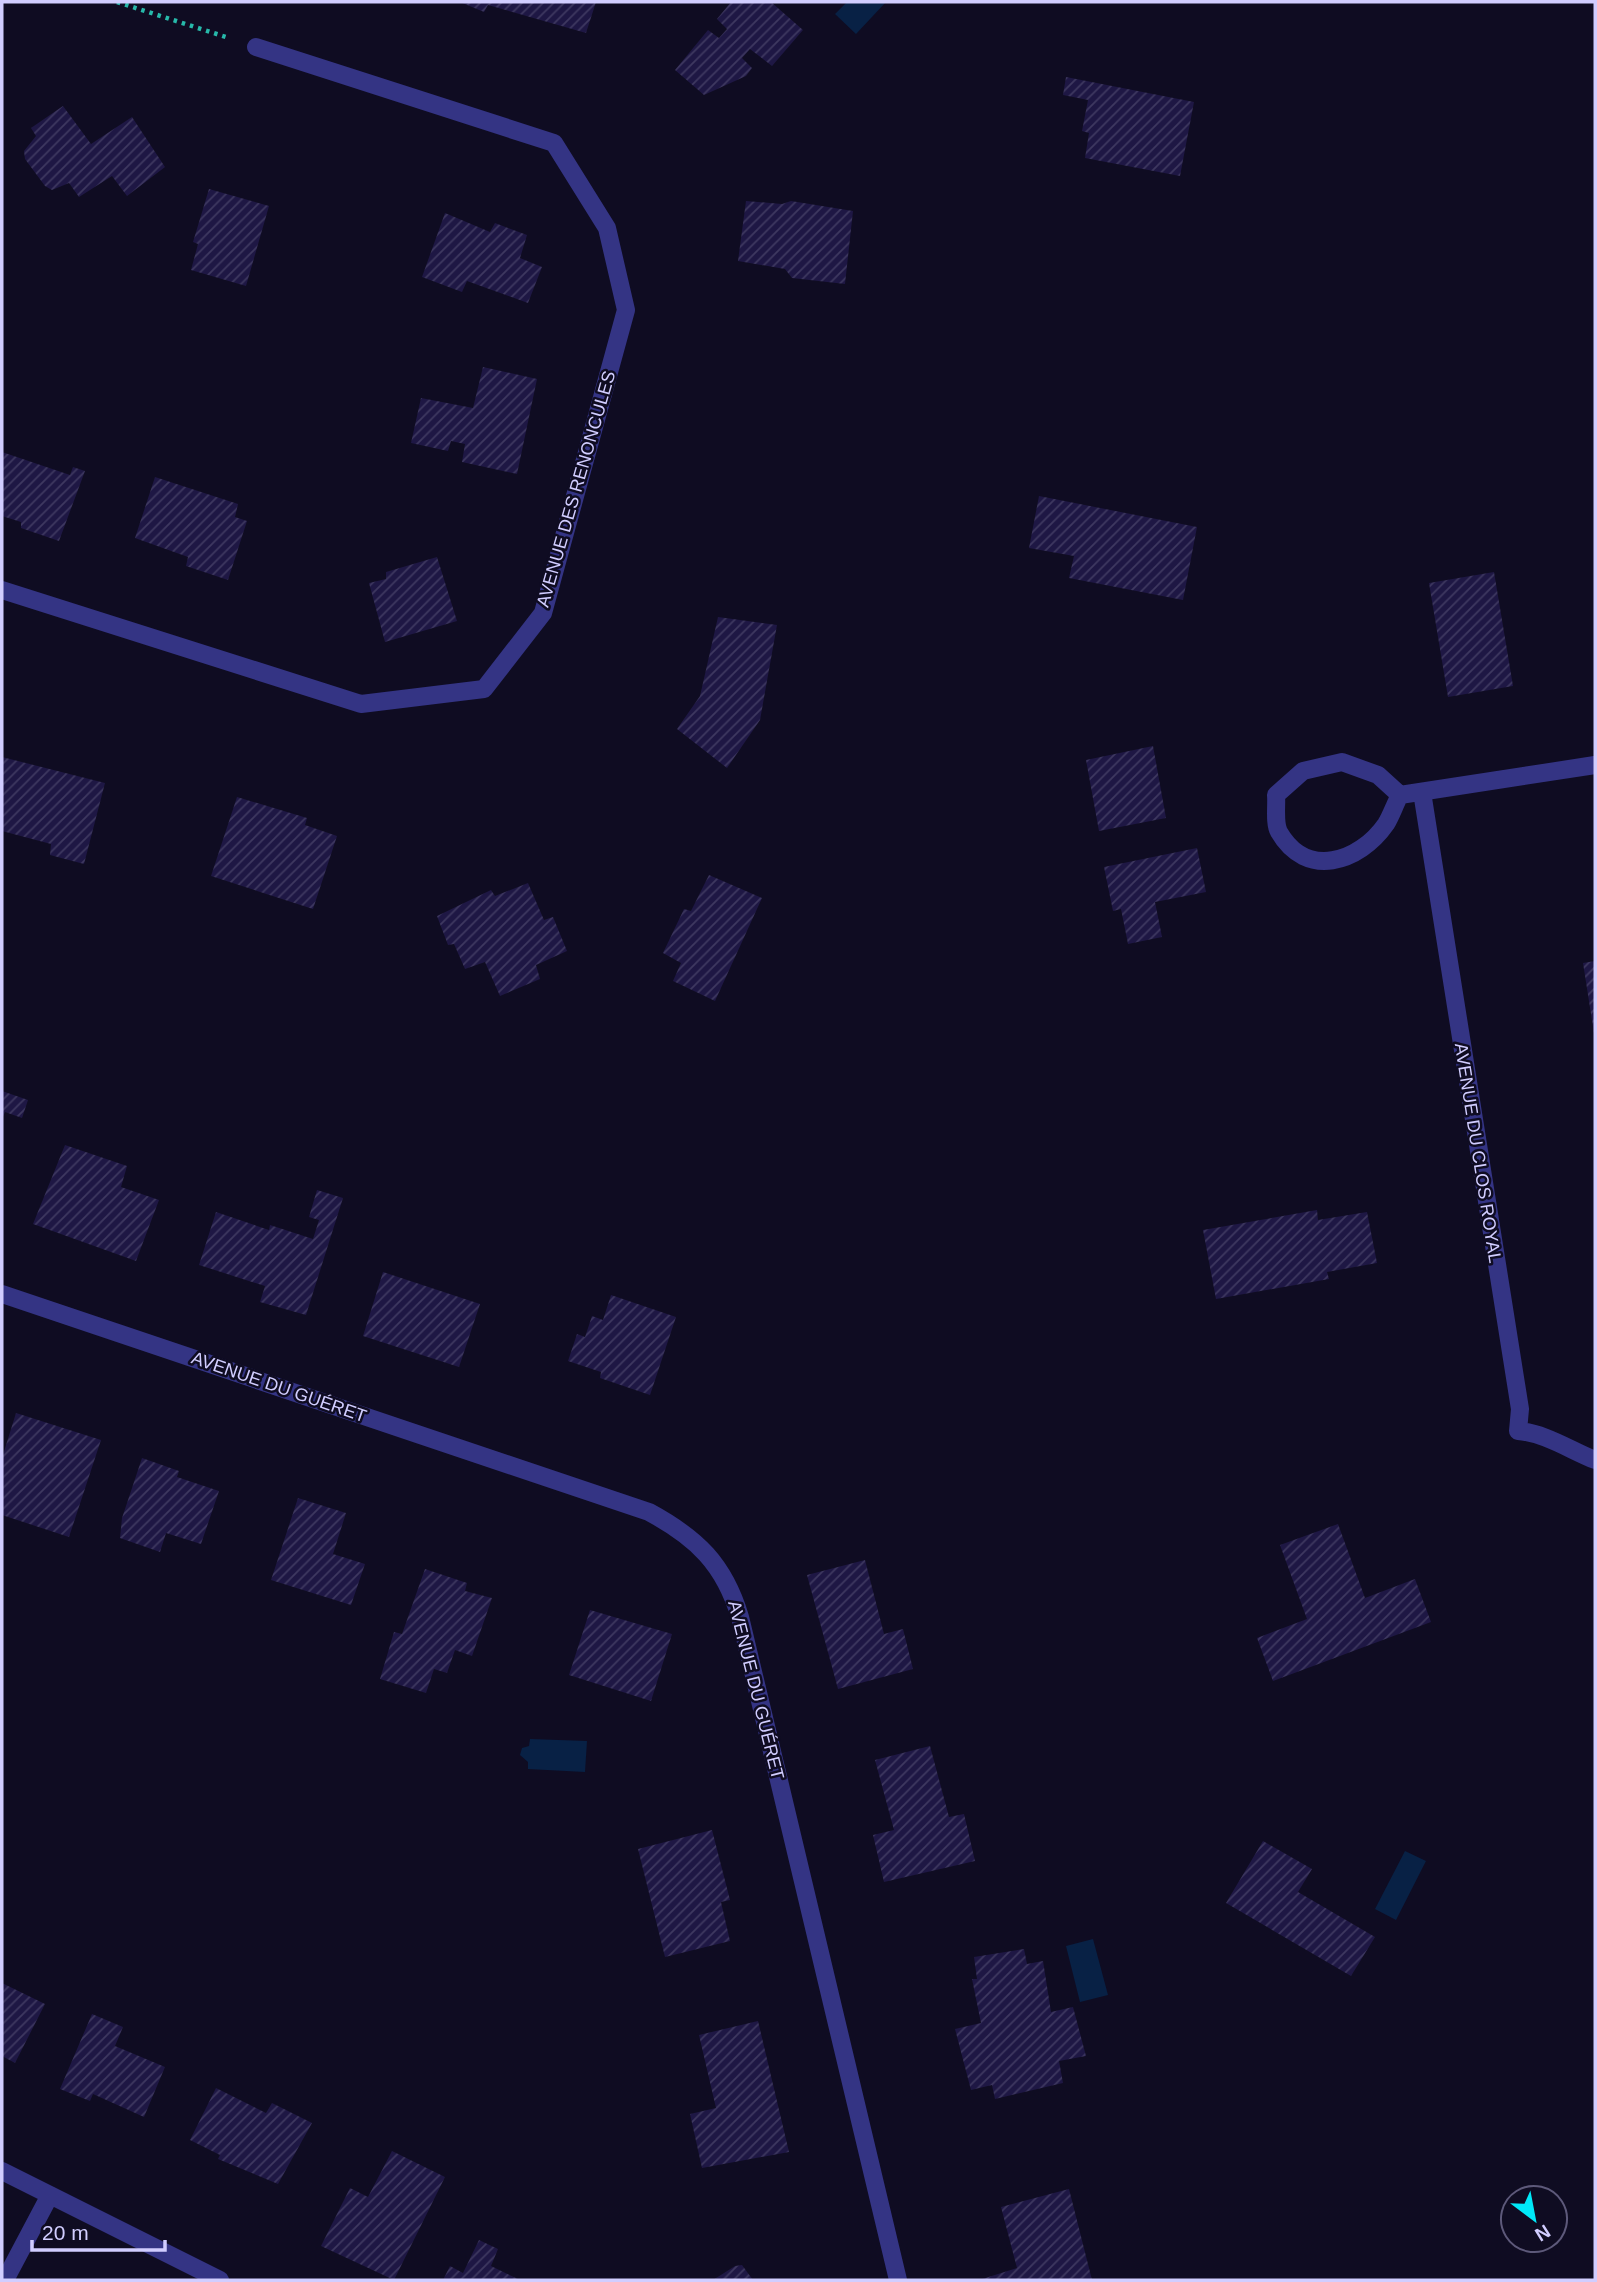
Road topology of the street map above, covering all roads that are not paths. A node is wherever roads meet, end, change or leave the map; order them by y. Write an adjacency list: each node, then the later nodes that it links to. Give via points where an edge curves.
1 (256, 47): 2 (street, AVENUE DES RENONCULES, via 554,143 607,228 626,310 543,613 484,688 361,704)
2 (2, 590)
3 (1595, 765): 4 (street)
4 (1422, 792): 5 (street); 7 (street, AVENUE DU CLOS ROYAL, via 1518,1395 1518,1431 1536,1433)
5 (1400, 795): 5 (street, via 1385,825 1339,860 1322,863 1299,856 1278,830 1276,795 1303,771 1342,762 1378,775)
6 (2, 1294): 12 (street, AVENUE DU GUÉRET, via 649,1512 700,1545 733,1592 740,1617)
7 (1595, 1460)
8 (2, 2171): 9 (street)
9 (50, 2195): 10 (street); 11 (street)
10 (5, 2280)
11 (220, 2280)
12 (898, 2280)

